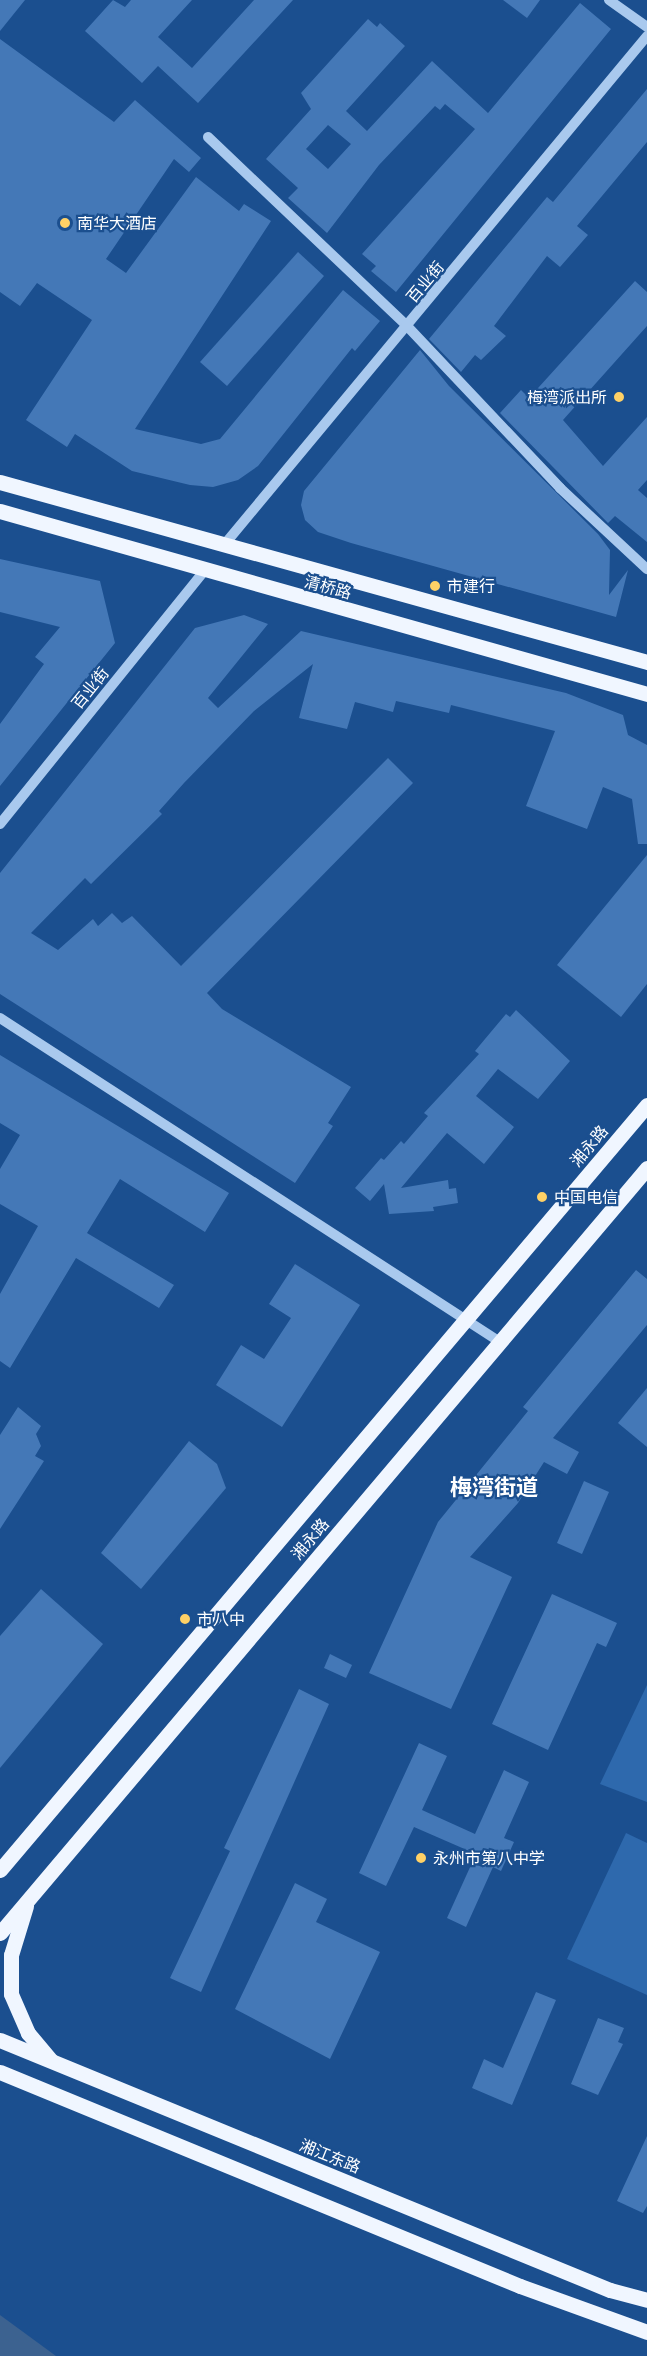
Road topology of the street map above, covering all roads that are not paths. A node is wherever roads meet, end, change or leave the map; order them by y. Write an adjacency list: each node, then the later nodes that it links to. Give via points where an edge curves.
1 (609, 0): 2 (street)
2 (647, 27)
3 (647, 36): 5 (street, 百业街)
4 (208, 138): 5 (street)
5 (407, 326): 8 (street, 百业街); 9 (street, via 560,488)
6 (0, 482): 8 (main road, 清桥路)
7 (0, 511): 10 (main road, 清桥路)
8 (224, 545): 11 (main road, 清桥路)
9 (647, 569)
10 (204, 572): 12 (main road, 清桥路); 13 (street, 百业街)
11 (647, 662)
12 (647, 694)
13 (0, 824)
14 (0, 1018): 17 (street)
15 (647, 1105): 17 (main road, 湘永路)
16 (647, 1168): 18 (main road, 湘永路)
17 (468, 1322): 18 (street); 19 (main road, 湘永路)
18 (500, 1342): 20 (main road, 湘永路)
19 (0, 1870)
20 (28, 1900): 21 (main road, 湘永路); 23 (main road, via 11,1955 11,1994 28,2033)
21 (0, 1933)
22 (0, 2040): 23 (main road, 湘江东路)
23 (53, 2062): 25 (main road, 湘江东路, via 610,2290)
24 (0, 2072): 26 (main road, via 520,2286)
25 (647, 2300)
26 (647, 2332)

